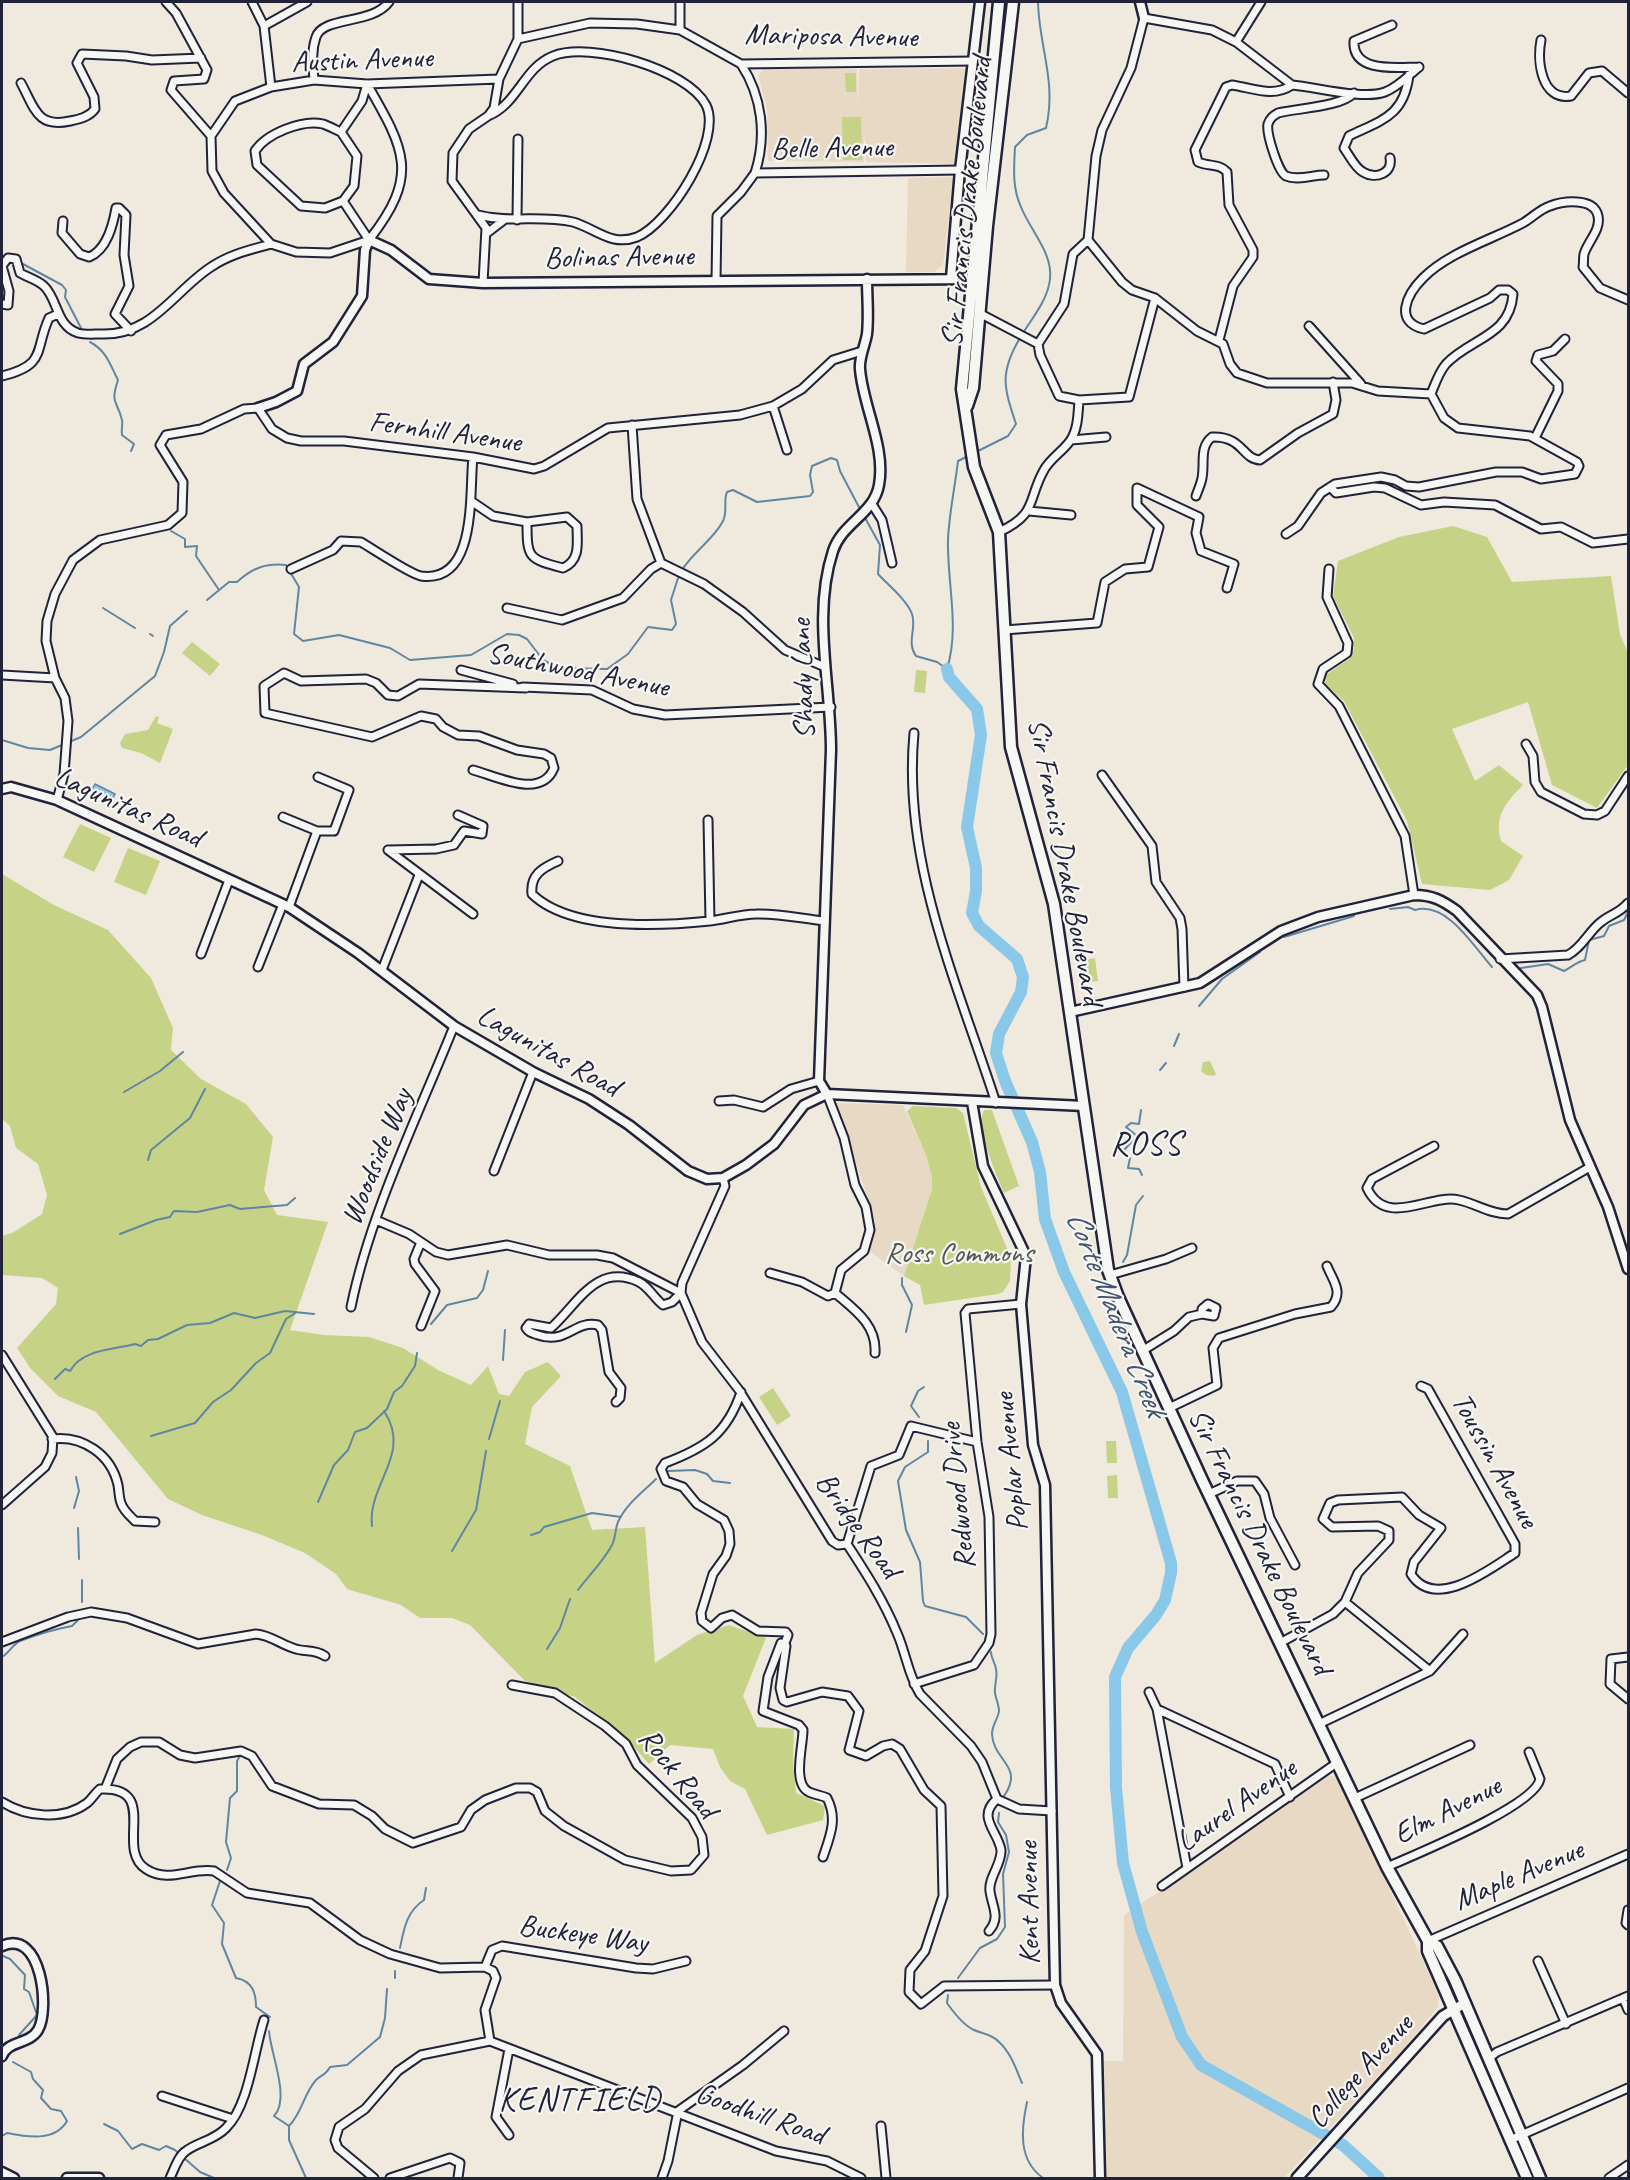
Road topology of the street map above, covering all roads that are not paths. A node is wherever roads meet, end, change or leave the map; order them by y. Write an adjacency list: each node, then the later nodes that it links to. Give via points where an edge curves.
1 (166, 2): 19 (street)
2 (252, 2): 14 (street)
3 (307, 2): 14 (street)
4 (389, 2): 24 (street, via 368,17 320,30 313,49)
5 (518, 2): 16 (street)
6 (680, 2): 15 (street)
7 (980, 2): 20 (street)
8 (999, 2): 52 (main road, Sir Francis Drake Boulevard)
9 (1013, 2): 52 (main road, Sir Francis Drake Boulevard)
10 (1140, 2): 12 (street)
11 (1261, 2): 18 (street)
12 (1144, 18): 18 (street, via 1212,30); 48 (street, via 1138,48 1102,130)
13 (1392, 25): 22 (street, via 1354,41 1353,46 1361,59 1377,67 1419,67)
14 (264, 26): 28 (street)
15 (680, 30): 16 (street, Mariposa Avenue, via 591,23); 21 (street, Mariposa Avenue)
16 (518, 39): 23 (street)
17 (1541, 40): 30 (street, via 1540,70 1555,93 1571,96 1589,73 1602,71)
18 (1236, 42): 27 (street)
19 (201, 58): 25 (street, via 152,60 82,54 77,63 94,97 95,109 87,117 53,124 42,120); 35 (street, via 207,70 204,79 174,81 171,90)
20 (973, 61): 21 (street, Mariposa Avenue); 38 (street)
21 (741, 64): 39 (street, via 750,78 761,120)
22 (1409, 75): 29 (street, via 1383,93); 37 (street, via 1407,94 1392,115 1349,136 1344,148 1362,172 1368,174 1381,175 1389,170)
23 (499, 79): 26 (street, Austin Avenue); 31 (street)
24 (314, 80): 26 (street, Austin Avenue); 28 (street, Austin Avenue)
25 (21, 83)
26 (367, 84): 34 (street, via 362,101); 47 (street, via 396,134 403,171 390,213)
27 (1292, 84): 29 (street); 63 (street, via 1282,92 1226,87 1195,150 1198,162 1217,165 1227,172 1229,205 1253,250 1252,262 1233,286)
28 (271, 87): 35 (street, Austin Avenue, via 235,100)
29 (1354, 93): 40 (street, via 1338,102 1278,113 1270,118 1268,126 1278,167 1284,175)
30 (1629, 93)
31 (496, 99): 32 (street); 33 (street)
32 (510, 101): 33 (street); 44 (street, via 522,80 555,55 609,55 664,71 698,94 706,106 710,132 680,199 654,226 636,237 605,238 576,223 556,219)
33 (488, 116): 42 (street, via 469,129 453,153 452,181)
34 (341, 132): 41 (street, via 357,156 354,186); 41 (street, via 322,124 300,126 260,142 255,151 257,165 301,206 325,208)
35 (211, 136): 49 (street, via 212,171 217,182)
36 (518, 139): 44 (street)
37 (1390, 158)
38 (960, 170): 39 (street, Belle Avenue); 50 (street)
39 (755, 173): 53 (street, Belle Avenue, via 717,216)
40 (1324, 176)
41 (343, 201): 47 (street)
42 (478, 214): 43 (street); 46 (street)
43 (504, 220): 44 (street); 46 (street)
44 (517, 220)
45 (63, 221): 61 (street, via 62,233 80,255 89,257 104,244 116,208 126,215 124,255 129,286 115,314)
46 (487, 233): 54 (street)
47 (369, 240): 49 (street, via 330,253 296,252); 54 (street, Bolinas Avenue, via 391,250 429,279); 73 (street, via 362,296 348,321 329,346 304,364 297,391)
48 (1088, 240): 55 (street, via 1122,282); 64 (street, via 1073,254 1064,304)
49 (271, 244): 61 (street, via 224,259)
50 (951, 278): 51 (street, Bolinas Avenue); 52 (street, Bolinas Avenue)
51 (867, 279): 53 (street, Bolinas Avenue); 65 (street, via 867,331)
52 (977, 279): 59 (main road, Sir Francis Drake Boulevard); 72 (main road, Sir Francis Drake Boulevard, via 962,389)
53 (716, 281): 54 (street, Bolinas Avenue)
54 (483, 283)
55 (1155, 298): 63 (street, via 1197,331); 70 (street, via 1129,397)
56 (1629, 300): 69 (street, via 1600,288 1583,267 1598,214 1591,206 1577,202 1547,206 1524,222 1440,264 1423,277 1409,296 1404,310 1406,320 1424,329 1499,290 1513,294 1496,332 1462,350 1444,366)
57 (2, 304): 58 (street, via 8,305 9,299 2,266 12,258 20,273 44,286)
58 (58, 314): 61 (street, via 80,333 120,335); 66 (street, via 49,318 38,356 24,368)
59 (981, 314): 64 (street); 72 (main road, Sir Francis Drake Boulevard, via 973,388)
60 (1309, 326): 68 (street)
61 (131, 331)
62 (1565, 339): 76 (street, via 1553,351 1538,355 1536,361 1558,384 1558,392)
63 (1219, 340): 67 (street, via 1227,348 1230,364 1237,373 1268,383)
64 (1038, 344): 70 (street, via 1059,396)
65 (862, 351): 71 (street, Fernhill Avenue, via 833,360 802,389); 83 (street, via 860,369 880,466 879,485)
66 (2, 376)
67 (1333, 382): 68 (street); 81 (street, via 1333,414 1260,460 1250,457 1229,438 1212,437 1207,441)
68 (1363, 386): 69 (street, via 1378,391)
69 (1431, 394): 76 (street, via 1444,418 1458,428)
70 (1079, 400): 77 (street)
71 (773, 406): 74 (street, Fernhill Avenue, via 740,415); 78 (street)
72 (967, 407): 87 (main road, Sir Francis Drake Boulevard, via 974,467)
73 (258, 408): 79 (street, Fernhill Avenue, via 272,429 287,438); 100 (street, via 244,409 201,429 162,439 163,453 183,482 182,513 168,525 100,540 73,560 55,594 47,621 45,641)
74 (632, 425): 79 (street, Fernhill Avenue, via 608,428 534,469); 90 (street, via 637,499)
75 (1106, 437): 77 (street)
76 (1535, 438): 80 (street, via 1577,462 1575,474 1541,479 1522,472 1496,472 1419,487 1381,477)
77 (1071, 440): 84 (street, via 1045,469)
78 (787, 450)
79 (473, 457): 82 (street)
80 (1330, 487): 88 (street, via 1314,501 1298,526); 89 (street, via 1336,493 1385,488 1421,505 1495,505 1541,529 1562,527 1593,543)
81 (1196, 496)
82 (471, 501): 86 (street, via 494,516); 93 (street, via 459,559 443,573 419,576 352,540 341,541 333,550)
83 (870, 507): 91 (street, via 882,520); 97 (street, Shady Lane, via 846,529 833,550 823,633)
84 (1029, 511): 85 (street); 87 (street)
85 (1071, 515)
86 (527, 522): 86 (street, via 530,555 563,568 572,564 577,550 577,526 573,520 567,517)
87 (999, 532): 96 (main road, Sir Francis Drake Boulevard)
88 (1286, 534)
89 (1629, 539)
90 (661, 563): 95 (street, via 622,598 562,620); 97 (street, via 704,585 743,612 785,650)
91 (892, 563)
92 (1329, 568): 118 (street, via 1327,597 1347,643 1347,653 1323,669 1318,684 1339,706 1405,836)
93 (291, 569)
94 (1227, 588): 96 (street, via 1234,564 1200,551 1196,533 1199,517 1137,488 1137,505 1159,526 1148,567 1125,569 1105,582 1097,623)
95 (507, 608)
96 (1004, 630): 129 (main road, Sir Francis Drake Boulevard, via 1011,747 1054,904)
97 (825, 667): 102 (street, Shady Lane)
98 (461, 670): 101 (street, Southwood Avenue)
99 (2, 675): 100 (street)
100 (55, 678): 110 (street, via 65,698 68,730)
101 (526, 688): 102 (street, Southwood Avenue, via 592,690 633,709 665,715); 105 (street, via 419,684 398,696 388,695 366,679 301,681 284,673 264,686 265,713 372,737 421,716 436,719 458,735 479,736 517,750 544,754 551,758 554,768 544,781 524,785)
102 (831, 707): 123 (street, Shady Lane)
103 (914, 733): 136 (street, via 913,784 926,892)
104 (1526, 744): 107 (street, via 1533,756 1534,782 1541,792 1584,813 1597,815 1605,811)
105 (473, 770)
106 (1102, 775): 128 (street, via 1152,846 1156,882 1180,918)
107 (1629, 776)
108 (318, 777): 114 (street, via 349,790 334,831)
109 (2, 789): 110 (street, Lagunitas Road, via 11,787)
110 (57, 800): 117 (street, Lagunitas Road)
111 (458, 815): 116 (street, via 483,826 482,834 464,831 454,845 436,849 388,850)
112 (283, 817): 114 (street)
113 (708, 820): 122 (street)
114 (317, 831): 120 (street)
115 (558, 861): 122 (street, via 537,872 531,886 532,894 547,905 577,916 634,924)
116 (419, 875): 121 (street); 127 (street)
117 (229, 879): 120 (street, Lagunitas Road); 124 (street)
118 (1414, 895): 125 (street, via 1429,895 1457,911); 128 (street, via 1318,917 1270,935 1213,977)
119 (1629, 903): 125 (street, via 1618,914 1603,920 1568,955)
120 (286, 906): 126 (street); 127 (street, Lagunitas Road)
121 (472, 914)
122 (710, 921): 123 (street, via 756,914)
123 (825, 921): 132 (street, Shady Lane)
124 (201, 954)
125 (1500, 959): 139 (street, via 1536,995 1542,1007 1570,1120)
126 (258, 967)
127 (381, 970): 130 (street, Lagunitas Road)
128 (1184, 987): 129 (street)
129 (1070, 1012): 137 (main road, Sir Francis Drake Boulevard)
130 (454, 1026): 131 (street, Lagunitas Road); 142 (street, Woodside Way)
131 (533, 1072): 140 (street); 141 (street, Lagunitas Road, via 629,1125 688,1171 707,1179)
132 (819, 1081): 133 (street); 134 (street, via 791,1089 764,1107)
133 (827, 1094): 135 (street); 141 (street, via 804,1105 774,1144); 150 (street, via 844,1138 855,1185 866,1207 870,1230 864,1251 841,1270)
134 (719, 1101)
135 (972, 1102): 136 (street); 151 (street, Poplar Avenue, via 983,1166 1026,1257)
136 (996, 1103): 137 (street)
137 (1084, 1106): 148 (main road, Sir Francis Drake Boulevard)
138 (1434, 1146): 139 (street, via 1372,1179 1367,1188 1371,1197 1383,1206 1397,1208 1457,1199 1497,1214 1508,1214)
139 (1590, 1167): 146 (street)
140 (494, 1171)
141 (723, 1178): 149 (street, via 724,1186)
142 (376, 1220): 143 (street); 152 (street, Woodside Way)
143 (421, 1242): 149 (street, via 448,1256 507,1245 549,1255 597,1255 621,1262); 154 (street, via 414,1264 435,1291)
144 (1192, 1248): 148 (street)
145 (1327, 1266): 161 (street, via 1338,1289 1331,1307 1219,1338 1213,1348 1217,1385)
146 (1629, 1269)
147 (770, 1273): 150 (street, via 794,1279 828,1296)
148 (1110, 1275): 155 (main road, Sir Francis Drake Boulevard)
149 (681, 1293): 159 (street, Bridge Road, via 702,1342); 160 (street, via 663,1305 641,1283 615,1276 603,1278 586,1290 551,1328 534,1324 526,1328 555,1339 583,1326 598,1325 609,1372 621,1388)
150 (835, 1293): 156 (street, via 868,1324 876,1343)
151 (1021, 1304): 163 (street, Redwood Drive, via 966,1310); 170 (street, Poplar Avenue, via 1034,1445 1044,1485)
152 (351, 1307)
153 (1202, 1314): 155 (street, via 1190,1317)
154 (421, 1326)
155 (1142, 1351): 161 (main road, Sir Francis Drake Boulevard)
156 (875, 1353)
157 (2, 1355): 162 (street, via 45,1421)
158 (1421, 1386): 169 (street, Toussin Avenue, via 1428,1389 1517,1550 1466,1582 1443,1590 1423,1586 1411,1574 1414,1562 1441,1528 1419,1515 1402,1497 1338,1500 1330,1503 1323,1519 1332,1527 1378,1526 1389,1530 1389,1540 1358,1573)
159 (741, 1392): 167 (street, Bridge Road, via 832,1541); 174 (street, via 723,1430 708,1443 665,1463 661,1469 666,1481 683,1487 697,1504 724,1520 729,1531 726,1556 713,1574 702,1621 711,1628 732,1615 758,1631 786,1632)
160 (616, 1402)
161 (1169, 1408): 164 (main road, Sir Francis Drake Boulevard)
162 (52, 1439): 165 (street, via 52,1453 45,1467); 166 (street, via 74,1439 101,1454 118,1484 125,1511 135,1521)
163 (976, 1442): 167 (street, via 911,1426 899,1455 871,1466); 178 (street, Redwood Drive, via 990,1517 989,1643 974,1665)
164 (1209, 1494): 168 (street, via 1237,1481 1255,1481); 173 (main road, Sir Francis Drake Boulevard)
165 (2, 1505)
166 (155, 1522)
167 (847, 1544): 178 (street, Bridge Road, via 879,1593 899,1636)
168 (1295, 1565)
169 (1345, 1602): 173 (street, Toussin Avenue, via 1325,1620); 177 (street)
170 (1047, 1614): 192 (street, Kent Avenue)
171 (1463, 1634): 177 (street)
172 (2, 1642): 175 (street, via 68,1617 99,1612 198,1644 256,1634)
173 (1280, 1642): 183 (main road, Sir Francis Drake Boulevard)
174 (785, 1643): 194 (street, via 777,1647 763,1711 803,1730 802,1785 807,1791 827,1798 832,1809 833,1821); 206 (street, via 780,1689 783,1700 822,1692 848,1696 859,1711 849,1750 866,1756 892,1744 900,1749 924,1790 941,1806 943,1896 925,1951 910,1970 909,1992 921,2004 944,1986)
175 (325, 1656)
176 (1629, 1657): 181 (street, via 1611,1659 1610,1684)
177 (1430, 1671): 183 (street)
178 (914, 1684): 190 (street, Bridge Road, via 971,1746)
179 (512, 1685): 187 (street, Rock Road, via 555,1693 626,1744 637,1765 692,1818 702,1837 704,1855 691,1870 670,1871 625,1860 564,1826 545,1811 537,1792 530,1788 516,1788 485,1800 471,1810 461,1827 413,1843 385,1829 354,1806 319,1804 272,1786 252,1756 241,1751 185,1757 159,1742 141,1742 117,1759)
180 (1149, 1692): 182 (street)
181 (1629, 1700)
182 (1158, 1709): 188 (street, via 1275,1764); 196 (street)
183 (1319, 1724): 186 (main road, Sir Francis Drake Boulevard)
184 (1470, 1745): 189 (street)
185 (1529, 1752): 195 (street, Elm Avenue, via 1540,1779 1536,1791 1484,1823)
186 (1338, 1762): 188 (street, Laurel Avenue); 189 (main road, Sir Francis Drake Boulevard)
187 (105, 1789): 191 (street, via 60,1815 38,1814); 205 (street, via 131,1800 134,1852 142,1866 152,1872 180,1876 214,1871 248,1893 310,1903 360,1940 390,1954 440,1968)
188 (1290, 1797): 196 (street, Laurel Avenue)
189 (1355, 1798): 195 (main road, Sir Francis Drake Boulevard)
190 (997, 1799): 192 (street, via 1019,1809); 200 (street, via 988,1811 1001,1851 989,1890 996,1910)
191 (2, 1802)
192 (1052, 1811): 206 (street, Kent Avenue)
193 (1629, 1854): 201 (street, Maple Avenue)
194 (823, 1857)
195 (1388, 1867): 201 (main road, Sir Francis Drake Boulevard)
196 (1187, 1868): 197 (street, Laurel Avenue)
197 (1162, 1886)
198 (1629, 1910): 199 (street)
199 (1629, 1925)
200 (989, 1932)
201 (1428, 1941): 208 (main road, Sir Francis Drake Boulevard, via 1437,1946); 209 (main road, Sir Francis Drake Boulevard, via 1428,1950)
202 (2, 1946): 216 (street, via 17,1944 34,1955 42,2018 32,2038 8,2047)
203 (686, 1961): 205 (street, Buckeye Way, via 659,1968 636,1968 502,1946 492,1950)
204 (1538, 1961): 212 (street)
205 (485, 1967): 214 (street, via 496,1978 485,2010)
206 (1055, 1985): 238 (street, Kent Avenue, via 1061,2003 1097,2054)
207 (1626, 1997): 210 (street); 212 (street)
208 (1465, 2003): 209 (main road, College Avenue); 217 (main road, Sir Francis Drake Boulevard)
209 (1453, 2008): 225 (main road, Sir Francis Drake Boulevard); 239 (main road, College Avenue)
210 (1629, 2010)
211 (264, 2020): 221 (street, via 251,2073)
212 (1566, 2024): 217 (street)
213 (784, 2031): 220 (street, via 743,2066)
214 (490, 2041): 215 (street, Goodhill Road); 232 (street, via 421,2055 398,2071 365,2109 339,2127 335,2140 338,2148)
215 (509, 2049): 220 (street, Goodhill Road); 223 (street, via 496,2114)
216 (2, 2056)
217 (1489, 2058): 224 (main road, Sir Francis Drake Boulevard)
218 (1629, 2088): 224 (street)
219 (162, 2096): 221 (street)
220 (678, 2111): 235 (street); 236 (street, Goodhill Road, via 776,2151 827,2161)
221 (233, 2119): 231 (street, via 218,2135 184,2151)
222 (881, 2126): 237 (street)
223 (509, 2135)
224 (1522, 2135): 225 (street); 241 (main road, Sir Francis Drake Boulevard)
225 (1510, 2140): 240 (main road, Sir Francis Drake Boulevard)
226 (1629, 2165): 242 (street)
227 (2, 2172): 228 (street)
228 (14, 2178)
229 (67, 2178): 230 (street)
230 (99, 2178)
231 (170, 2178)
232 (374, 2178)
233 (390, 2178): 234 (street, via 450,2158 460,2163)
234 (458, 2178)
235 (662, 2178)
236 (861, 2178)
237 (886, 2178)
238 (1100, 2178)
239 (1297, 2178)
240 (1527, 2178)
241 (1540, 2178)
242 (1609, 2178)

